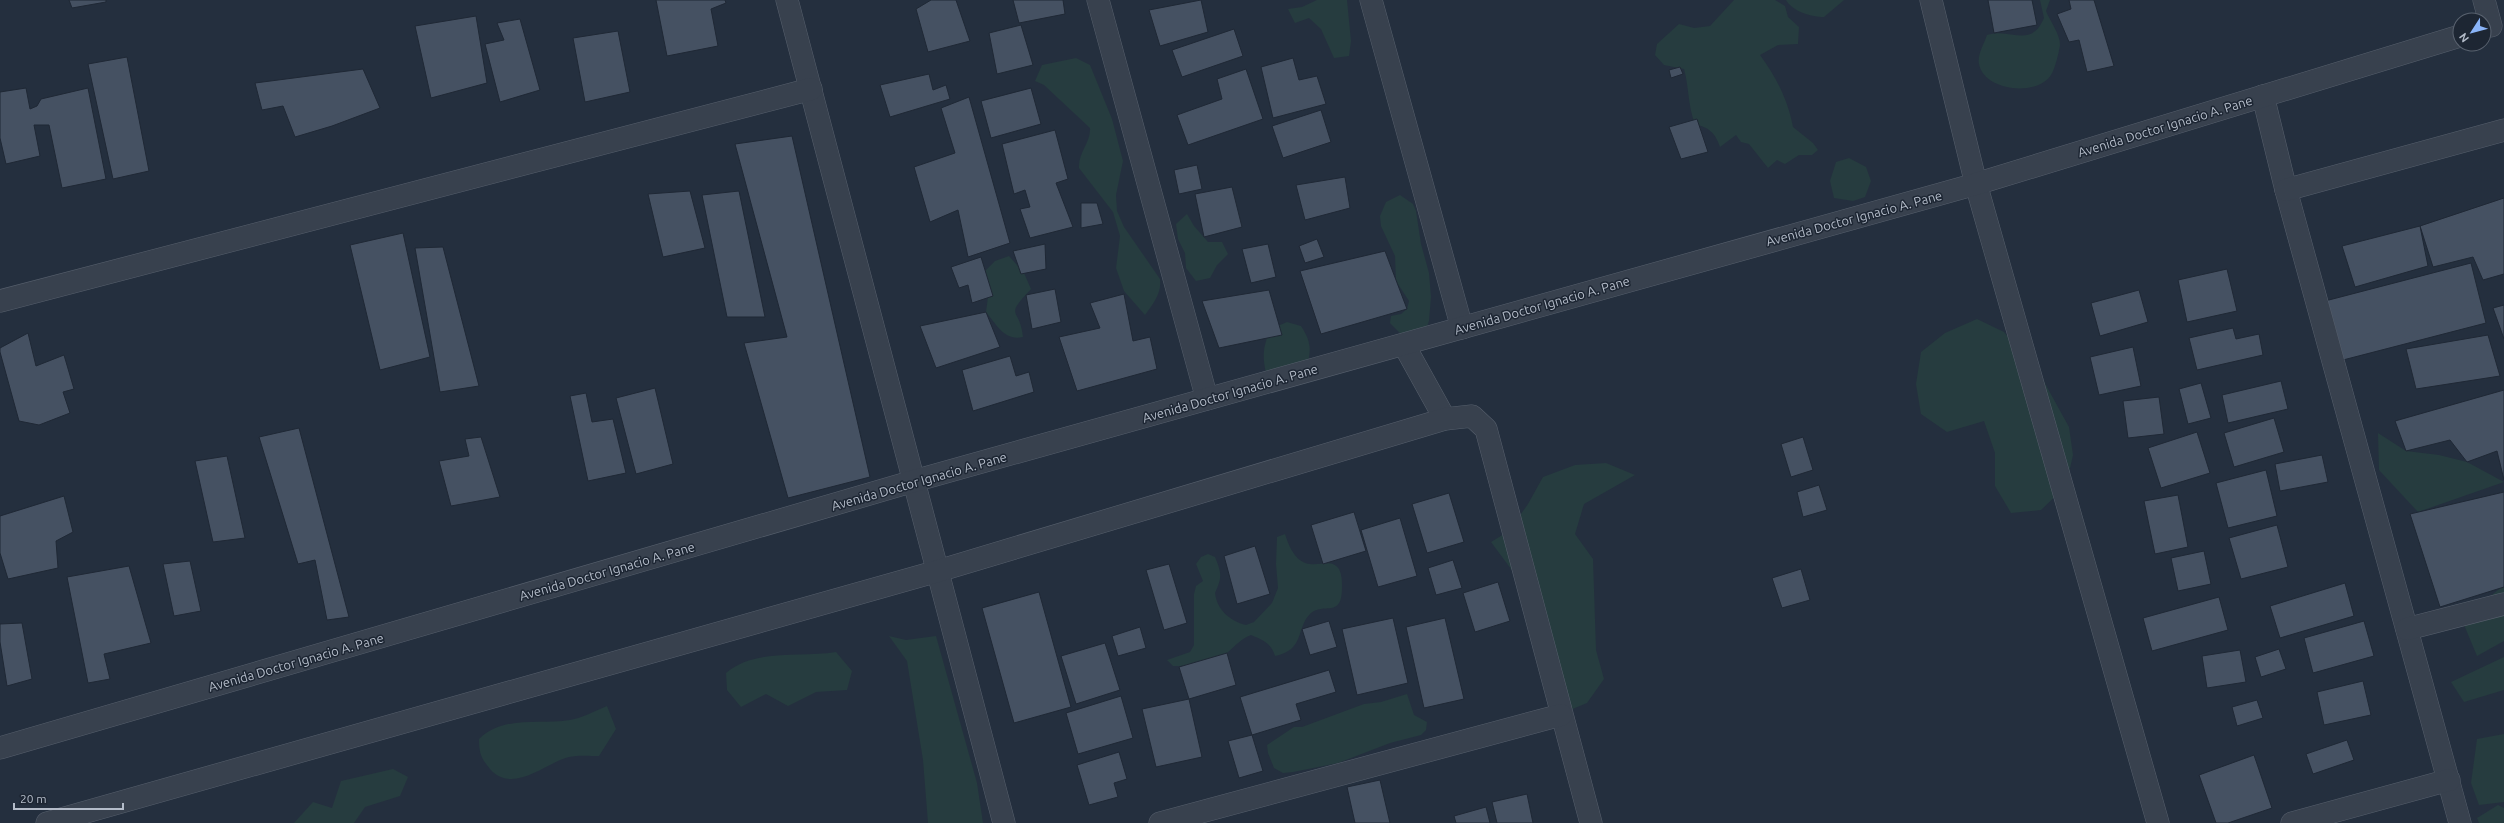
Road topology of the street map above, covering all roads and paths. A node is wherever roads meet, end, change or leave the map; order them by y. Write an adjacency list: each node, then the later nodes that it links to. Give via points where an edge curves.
1 (787, 0): 8 (street)
2 (1098, 0): 16 (street)
3 (1371, 0): 14 (street)
4 (1931, 0): 11 (street)
5 (2484, 0): 6 (street)
6 (2493, 26)
7 (2452, 38): 9 (street, Avenida Doctor Ignacio A. Pane)
8 (811, 88): 13 (street); 18 (street)
9 (2263, 96): 11 (street, Avenida Doctor Ignacio A. Pane); 12 (street)
10 (2504, 130): 12 (street)
11 (1976, 184): 14 (street, Avenida Doctor Ignacio A. Pane); 29 (street)
12 (2286, 190): 21 (street)
13 (0, 301)
14 (1462, 328): 15 (street, Avenida Doctor Ignacio A. Pane)
15 (1404, 345): 16 (street, Avenida Doctor Ignacio A. Pane); 17 (street)
16 (1207, 400): 18 (street, Avenida Doctor Ignacio A. Pane)
17 (1446, 418): 19 (street); 22 (street, via 1472,416 1486,429)
18 (914, 481): 19 (street); 23 (street, Avenida Doctor Ignacio A. Pane)
19 (938, 571): 25 (street); 26 (street)
20 (2504, 604): 21 (street)
21 (2407, 629): 24 (street)
22 (1561, 715): 27 (street); 28 (street)
23 (0, 748)
24 (2449, 780): 30 (street); 31 (street)
25 (47, 823)
26 (1004, 823)
27 (1160, 823)
28 (1591, 823)
29 (2158, 823)
30 (2292, 823)
31 (2460, 823)

